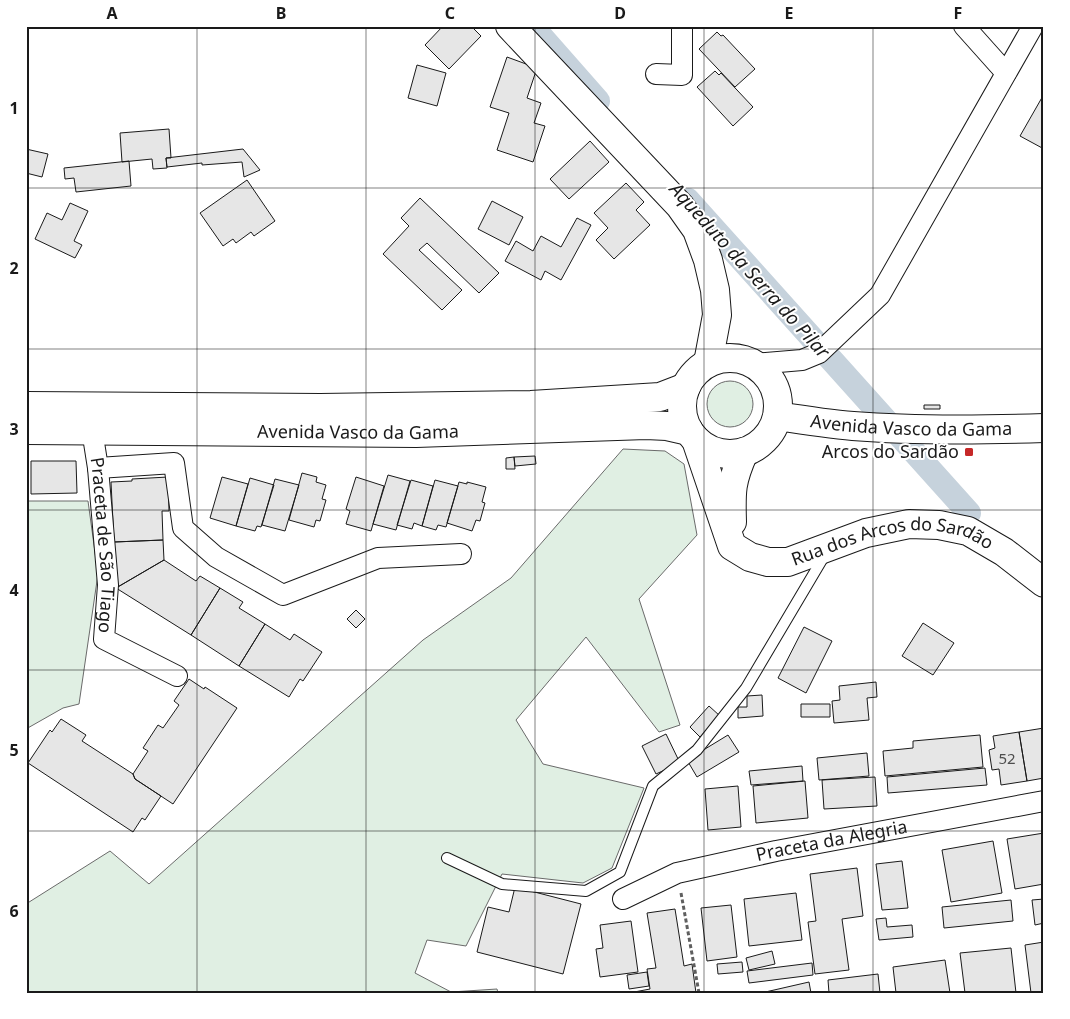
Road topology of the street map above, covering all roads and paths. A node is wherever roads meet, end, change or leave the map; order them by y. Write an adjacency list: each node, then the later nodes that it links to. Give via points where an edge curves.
1 (510, 26): 7 (main road, via 680,206 697,230 708,260 716,298 717,315)
2 (682, 26): 6 (street, via 682,74)
3 (964, 26): 5 (street)
4 (1033, 26): 5 (street)
5 (1006, 72): 8 (street, via 880,295 819,353 802,360)
6 (656, 74)
7 (708, 362): 8 (main road, via 740,358); 9 (main road, via 695,373)
8 (755, 364): 11 (main road, via 775,386)
9 (686, 388): 10 (main road, Avenida Vasco da Gama, via 660,397 531,405 320,408); 16 (main road, via 682,410)
10 (26, 406)
11 (778, 416): 12 (main road, Avenida Vasco da Gama, via 886,428); 17 (main road, via 770,434)
12 (1044, 428)
13 (26, 430): 14 (main road, Avenida Vasco da Gama)
14 (92, 430): 15 (main road, Avenida Vasco da Gama); 19 (street, Praceta de São Tiago)
15 (168, 430): 16 (main road, Avenida Vasco da Gama, via 416,433 646,425 668,426); 18 (street)
16 (693, 436): 17 (main road, Avenida Vasco da Gama, via 719,453); 20 (main road)
17 (744, 452): 20 (main road, via 732,483)
18 (174, 463): 19 (street); 22 (street, via 183,528 216,557 283,595 378,558)
19 (98, 468): 24 (street, Praceta de São Tiago, via 108,585 104,639)
20 (732, 546): 21 (main road, Rua dos Arcos do Sardão, via 750,557 768,562 788,562)
21 (831, 546): 23 (main road, Rua dos Arcos do Sardão, via 909,524 938,525 968,531 1004,552); 26 (lane, via 746,688 697,750 653,786 620,872 586,891 558,889 502,884)
22 (461, 554)
23 (1044, 583)
24 (178, 676)
25 (1044, 801): 27 (street, Praceta da Alegria, via 776,851)
26 (447, 858)
27 (677, 873): 28 (street, Praceta da Alegria); 29 (path)
28 (624, 899)
29 (699, 993)

